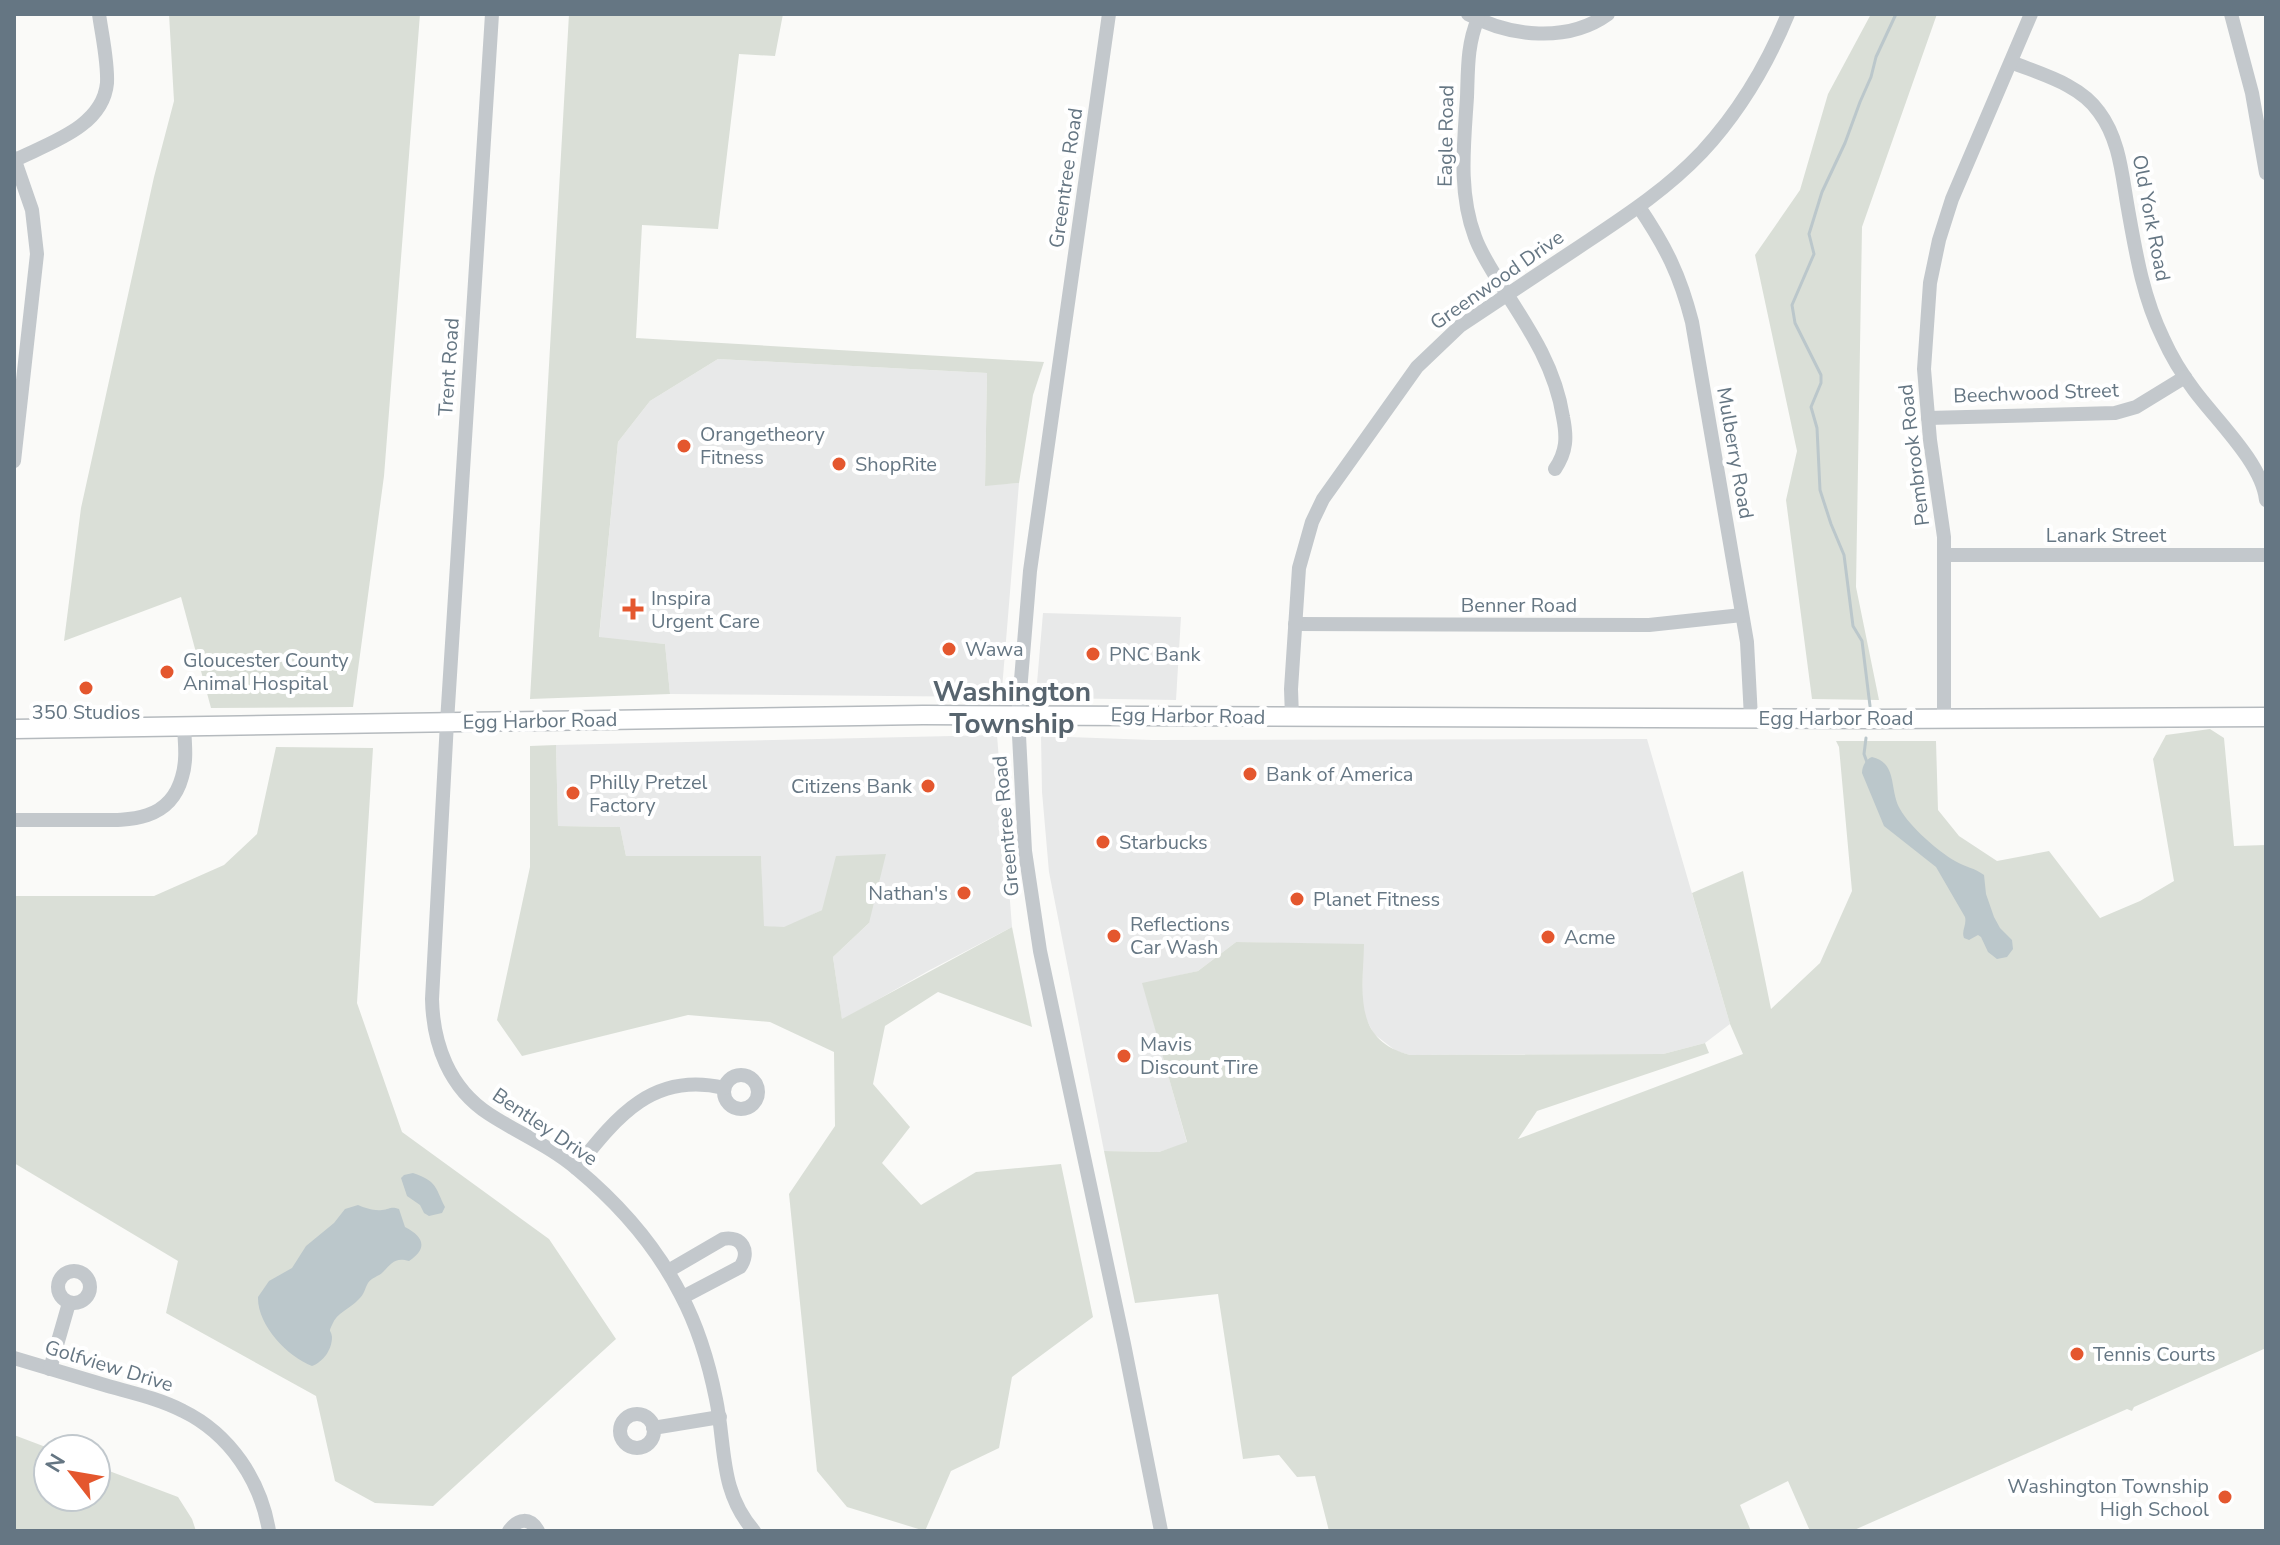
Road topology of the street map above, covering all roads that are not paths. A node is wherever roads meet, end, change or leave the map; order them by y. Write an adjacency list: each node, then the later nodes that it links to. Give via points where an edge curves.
1 (99, 14): 10 (street, via 107,82 103,100 82,125)
2 (492, 14): 28 (street, Trent Road)
3 (1109, 14): 23 (street, Greentree Road, via 1030,571)
4 (1608, 14): 8 (street, via 1587,26 1547,33 1510,30)
5 (1788, 14): 12 (street, Greenwood Drive, via 1757,79 1723,127 1677,177)
6 (2031, 14): 9 (street, Pembrook Road)
7 (2231, 14): 11 (street)
8 (1473, 17): 13 (street, Eagle Road, via 1465,197 1479,248)
9 (2011, 62): 14 (street, Old York Road, via 2082,95 2108,126 2119,157 2144,290); 15 (street, Pembrook Road, via 1939,240 1926,323)
10 (15, 159): 16 (street, via 32,210 37,254)
11 (2266, 173)
12 (1639, 207): 13 (street, Greenwood Drive); 21 (street, Mulberry Road, via 1684,290)
13 (1507, 295): 17 (street, Eagle Road, via 1542,351 1558,390 1566,449); 22 (street, Greenwood Drive, via 1452,332 1417,367 1323,499 1304,545)
14 (2185, 377): 15 (street, Beechwood Street, via 2136,407 2115,413); 18 (street, Old York Road, via 2255,468)
15 (1928, 418): 19 (street, Pembrook Road)
16 (14, 461)
17 (1555, 469)
18 (2266, 500)
19 (1945, 555): 20 (street, Lanark Street); 27 (street, Pembrook Road)
20 (2266, 555)
21 (1742, 615): 22 (street, Benner Road, via 1649,625); 26 (street, Mulberry Road)
22 (1295, 624): 24 (street, Greenwood Drive)
23 (1018, 716): 24 (main road, Egg Harbor Road); 28 (main road, Egg Harbor Road); 45 (street, Greentree Road, via 1025,851 1040,951)
24 (1292, 717): 26 (main road, Egg Harbor Road)
25 (2266, 717): 27 (main road, Egg Harbor Road)
26 (1751, 718): 27 (main road, Egg Harbor Road)
27 (1944, 718)
28 (447, 722): 29 (main road, Egg Harbor Road); 33 (street, Bentley Drive, via 432,999 438,1048 454,1079 477,1105)
29 (184, 727): 30 (main road, Egg Harbor Road); 31 (street, via 183,775 173,797 156,812 133,820)
30 (14, 729)
31 (14, 820)
32 (724, 1088): 33 (street, via 685,1084 645,1098 613,1123)
33 (576, 1168): 34 (street, Bentley Drive, via 618,1207)
34 (668, 1271): 35 (street, Bentley Drive); 35 (street, via 723,1239 744,1245 740,1267)
35 (683, 1297): 39 (street, Bentley Drive, via 706,1357)
36 (69, 1303): 38 (street)
37 (14, 1358): 38 (street, Golfview Drive)
38 (50, 1369): 42 (street, Golfview Drive, via 156,1400 201,1421 249,1472)
39 (720, 1417): 40 (street); 41 (street, Bentley Drive, via 730,1490)
40 (653, 1428)
41 (750, 1530)
42 (269, 1531)
43 (509, 1531): 44 (street, via 525,1520)
44 (538, 1531)
45 (1161, 1531)

